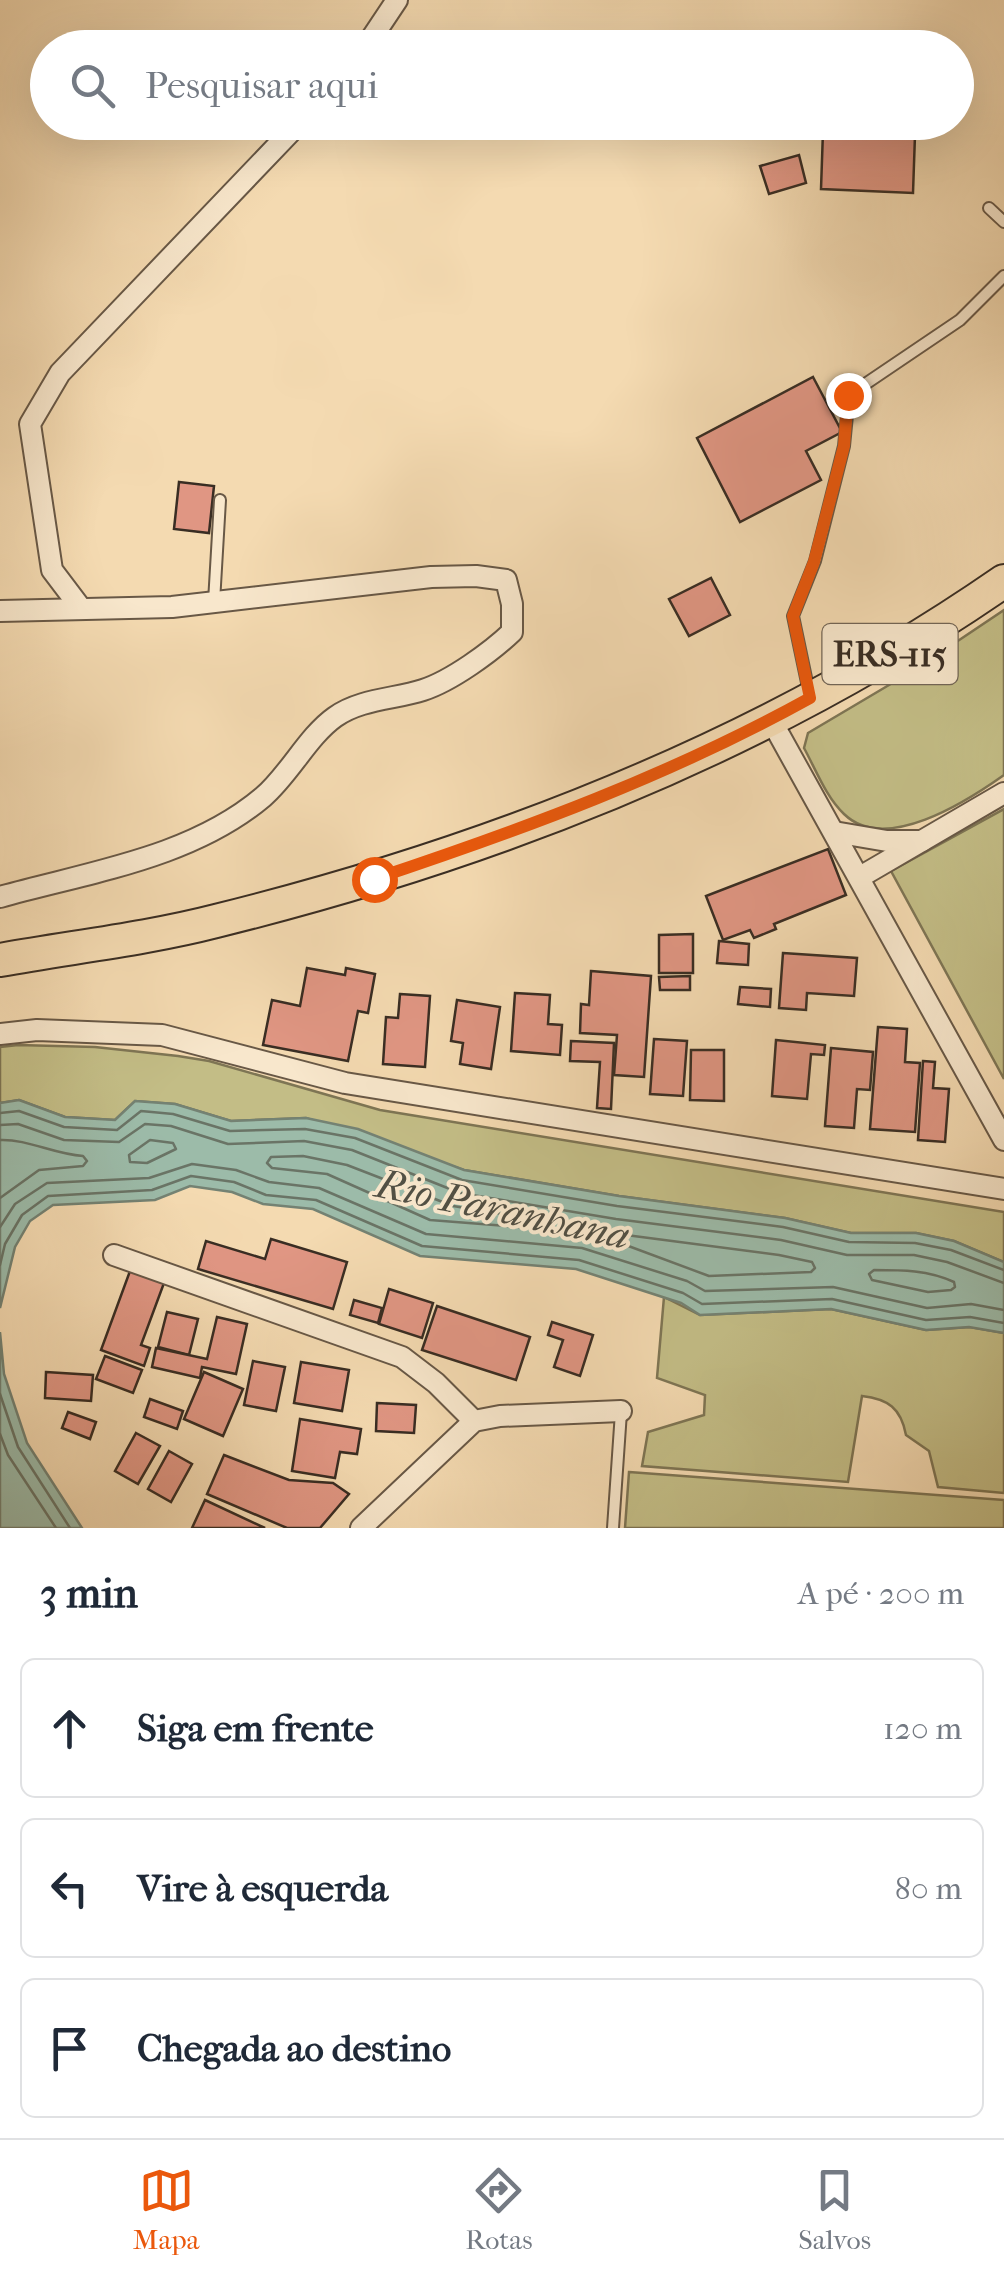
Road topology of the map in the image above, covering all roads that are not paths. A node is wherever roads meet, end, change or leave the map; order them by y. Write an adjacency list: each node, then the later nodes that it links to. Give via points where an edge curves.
1 (397, 0): 2 (street)
2 (377, 30)
3 (283, 140): 10 (street, via 60,374 30,424 52,570)
4 (989, 208): 5 (lane)
5 (1004, 222)
6 (1004, 276): 12 (lane, via 960,320 848,395 839,465 793,616)
7 (220, 500): 9 (lane)
8 (1004, 580): 12 (main road, ERS-115, via 934,629)
9 (214, 602): 10 (street); 18 (street, via 476,576 506,580 512,632 426,690 335,717 265,795 222,826 185,845)
10 (80, 607): 11 (street)
11 (0, 611)
12 (810, 698): 13 (main road, ERS-115)
13 (771, 720): 15 (street); 19 (main road, ERS-115, via 637,784 374,879 212,922)
14 (1004, 793): 16 (street)
15 (834, 832): 16 (street); 17 (street)
16 (924, 841): 17 (street)
17 (860, 878): 21 (street)
18 (0, 898)
19 (0, 960)
20 (0, 1034): 22 (street, via 162,1034 345,1084)
21 (1004, 1140)
22 (1004, 1189)
23 (114, 1255): 25 (street, via 402,1357)
24 (621, 1411): 25 (street); 27 (lane)
25 (474, 1421): 26 (street)
26 (361, 1528)
27 (613, 1528)

